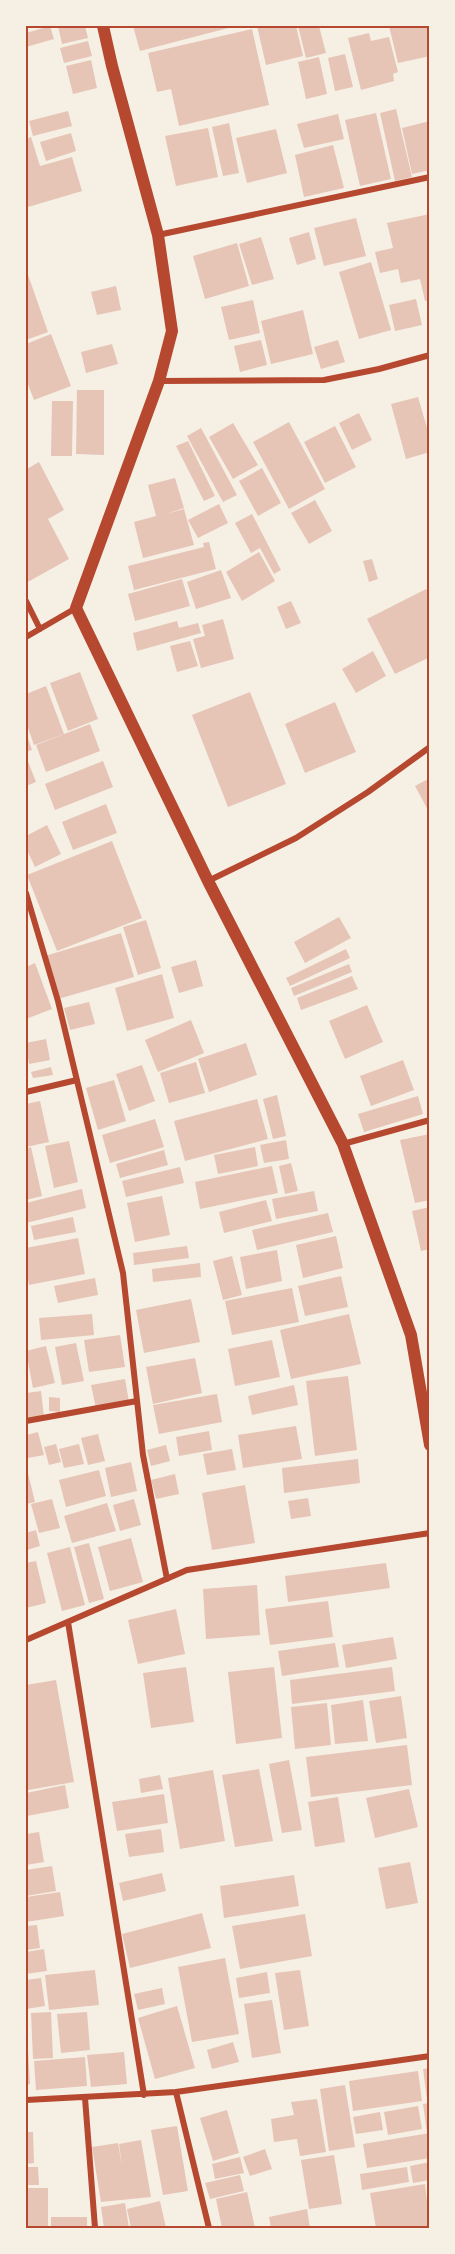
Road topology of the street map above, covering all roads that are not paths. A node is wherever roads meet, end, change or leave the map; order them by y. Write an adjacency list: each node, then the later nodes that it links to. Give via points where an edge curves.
1 (103, 26): 3 (main road)
2 (429, 177): 3 (street)
3 (158, 235): 5 (main road, via 172,331)
4 (429, 355): 5 (street, via 324,380)
5 (159, 381): 7 (main road)
6 (26, 602): 8 (street)
7 (76, 608): 8 (street); 11 (main road)
8 (40, 629): 9 (street)
9 (26, 637)
10 (429, 747): 11 (street, via 296,838)
11 (208, 881): 16 (main road)
12 (26, 893): 13 (street)
13 (78, 1080): 14 (street); 17 (street, via 123,1273)
14 (26, 1092)
15 (429, 1120): 16 (street)
16 (343, 1144): 19 (main road, via 411,1335)
17 (137, 1401): 18 (street); 21 (street)
18 (26, 1421)
19 (429, 1445)
20 (429, 1533): 21 (street, via 187,1570)
21 (166, 1579): 22 (street)
22 (68, 1622): 23 (street); 26 (street)
23 (26, 1640)
24 (429, 2056): 25 (street)
25 (176, 2092): 26 (street); 30 (street)
26 (144, 2095): 27 (street)
27 (86, 2098): 28 (street); 29 (street)
28 (26, 2100)
29 (95, 2229)
30 (209, 2229)

